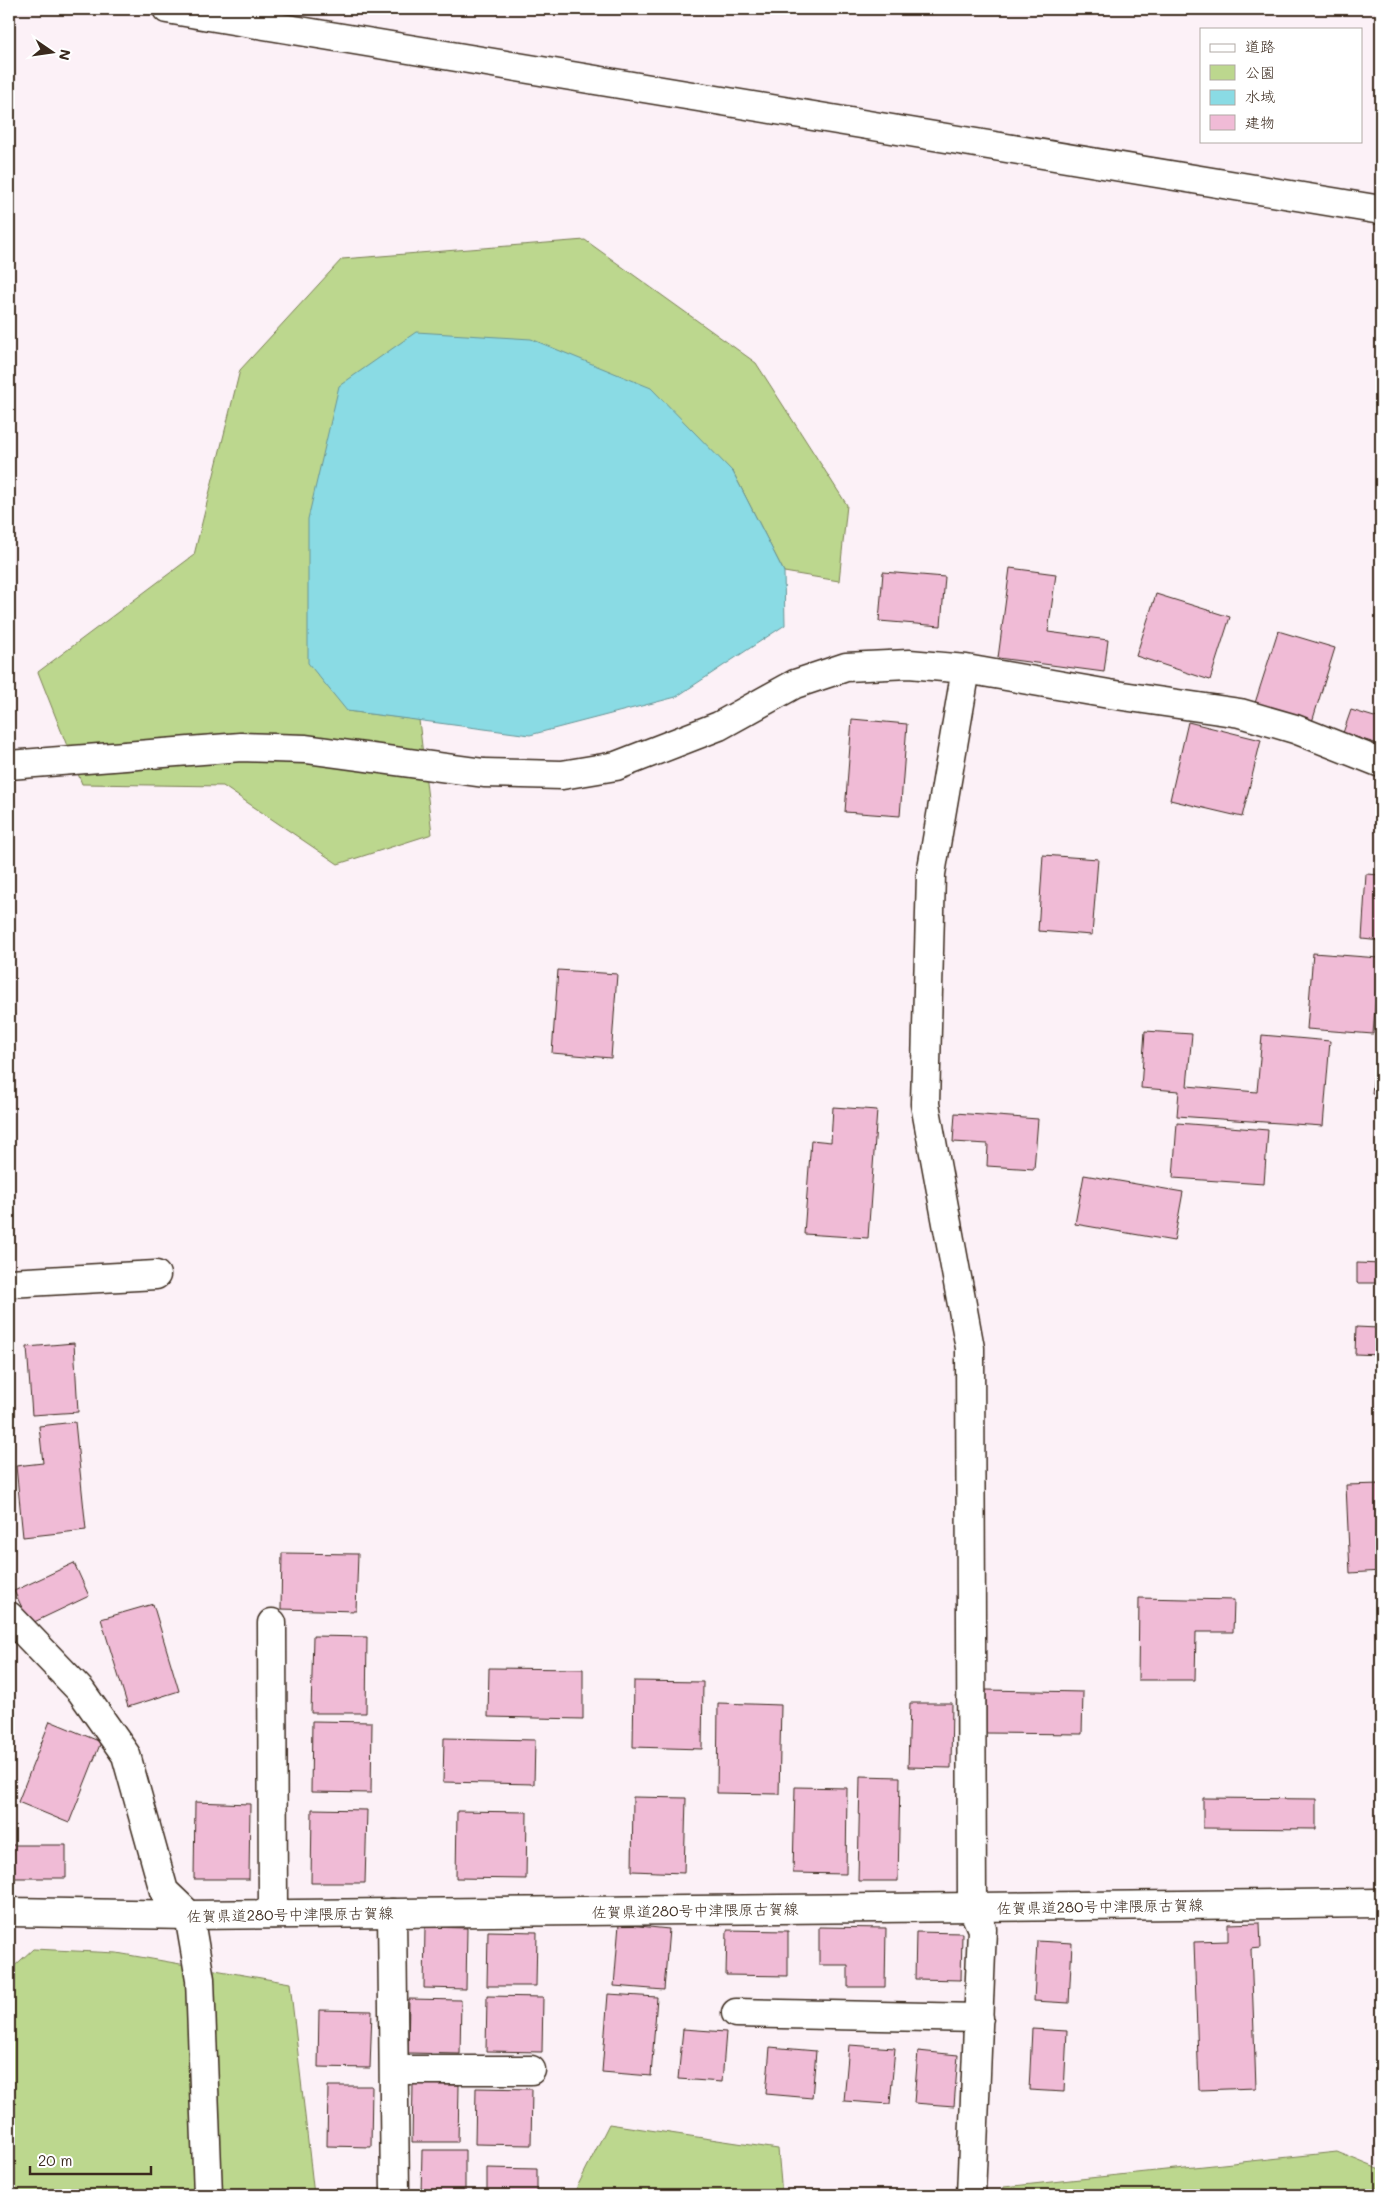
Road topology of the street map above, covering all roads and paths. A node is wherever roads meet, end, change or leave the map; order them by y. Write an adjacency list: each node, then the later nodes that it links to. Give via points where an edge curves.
1 (167, 9): 2 (street)
2 (1381, 210)
3 (966, 669): 4 (street, via 1109,694 1240,712 1295,729); 5 (street, via 909,664 846,667 795,684 719,726 616,766 562,775 484,773 306,749 241,747); 11 (street, via 931,874 926,1104 970,1348)
4 (1381, 763)
5 (9, 765)
6 (156, 1275): 7 (street)
7 (9, 1283)
8 (9, 1616): 15 (street, via 81,1691 126,1755 164,1891)
9 (272, 1623): 14 (street)
10 (1381, 1903): 11 (street, 佐賀県道280号中津隈原古賀線)
11 (972, 1907): 13 (street, 佐賀県道280号中津隈原古賀線); 17 (street, via 982,1929)
12 (9, 1912): 15 (street, 佐賀県道280号中津隈原古賀線)
13 (392, 1913): 14 (street, 佐賀県道280号中津隈原古賀線); 18 (street)
14 (272, 1914): 15 (street, 佐賀県道280号中津隈原古賀線)
15 (189, 1915): 20 (street, via 200,1979)
16 (736, 2013): 17 (street)
17 (978, 2018): 22 (street)
18 (394, 2070): 19 (street); 21 (street)
19 (531, 2070)
20 (208, 2195)
21 (395, 2195)
22 (971, 2195)

